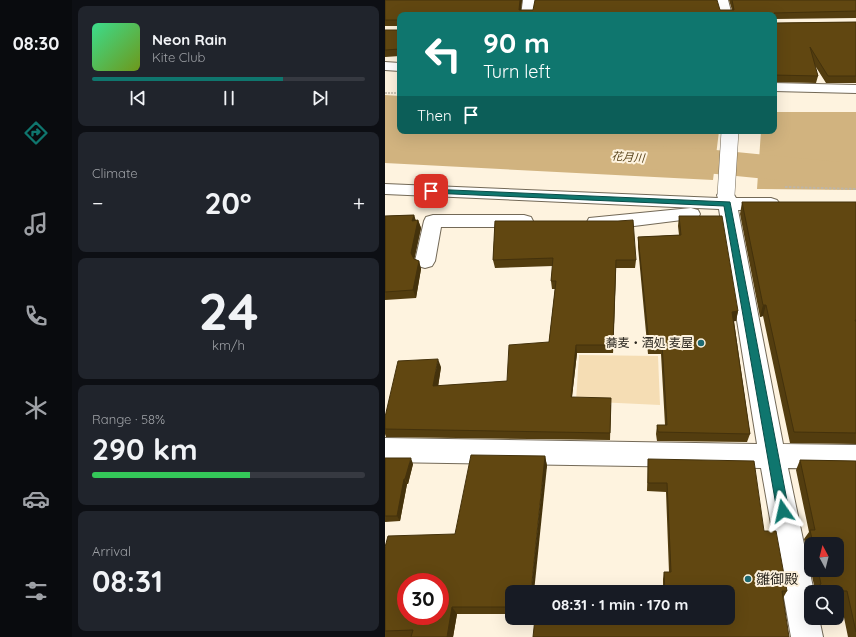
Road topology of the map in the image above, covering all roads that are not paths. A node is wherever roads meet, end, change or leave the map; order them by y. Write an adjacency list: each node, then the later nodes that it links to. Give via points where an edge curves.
1 (529, 0): 3 (street)
2 (722, 0): 4 (street)
3 (527, 12)
4 (725, 12)
5 (385, 66): 6 (street)
6 (397, 67)
7 (777, 87): 8 (street)
8 (856, 89)
9 (730, 134): 11 (street, bridge)
10 (385, 189): 11 (street)
11 (727, 203): 12 (street); 14 (street, via 618,222); 17 (street)
12 (785, 204)
13 (540, 222): 15 (street, via 433,221)
14 (579, 222)
15 (425, 261)
16 (385, 450): 17 (street)
17 (772, 456): 18 (street); 19 (street)
18 (856, 457)
19 (807, 637)

